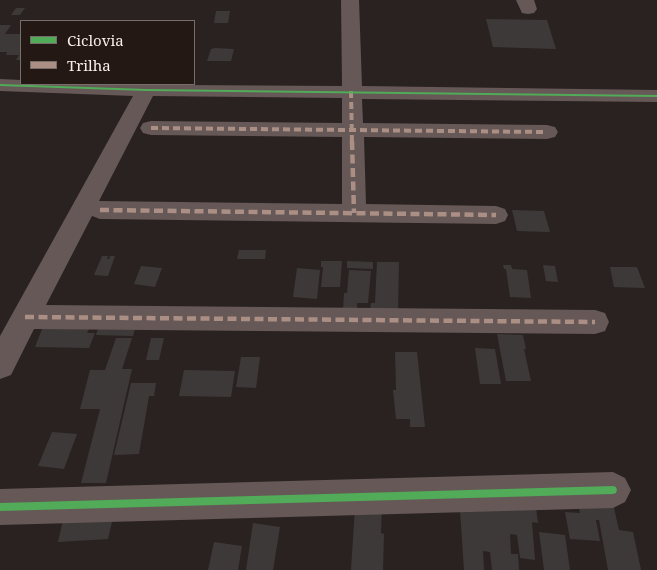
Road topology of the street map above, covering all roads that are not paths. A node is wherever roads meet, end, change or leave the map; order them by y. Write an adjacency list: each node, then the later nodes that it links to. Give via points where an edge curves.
1 (350, 0): 4 (street)
2 (0, 85): 3 (street)
3 (146, 90): 4 (street); 12 (street)
4 (350, 91): 5 (street); 7 (street)
5 (657, 96)
6 (151, 128): 7 (street)
7 (353, 130): 8 (street); 10 (street)
8 (547, 132)
9 (100, 210): 10 (street)
10 (354, 213): 11 (street)
11 (496, 215)
12 (26, 317): 13 (street); 14 (street)
13 (596, 322)
14 (0, 365)
15 (613, 490): 16 (street)
16 (0, 507)

